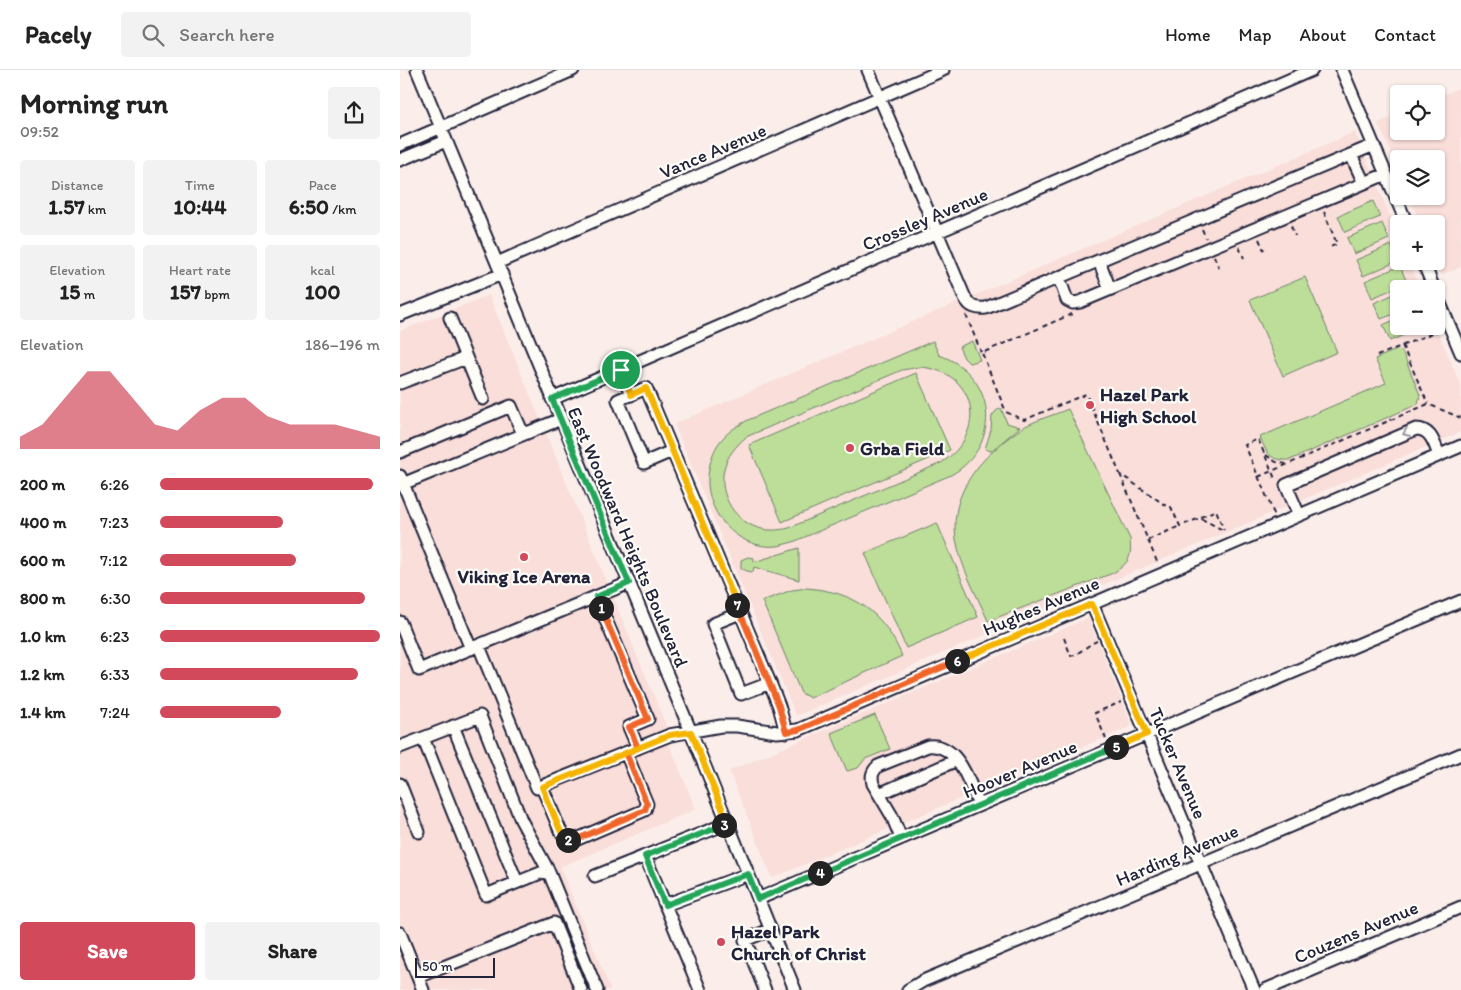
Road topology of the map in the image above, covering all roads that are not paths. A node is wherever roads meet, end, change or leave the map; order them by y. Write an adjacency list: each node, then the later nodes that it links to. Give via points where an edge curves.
1 (416, 70): 8 (street, East Woodward Heights Boulevard)
2 (574, 70): 8 (street)
3 (868, 70): 7 (street)
4 (943, 70): 7 (street, Vance Avenue)
5 (1312, 70): 17 (street, Crossley Avenue)
6 (1342, 70): 11 (street)
7 (880, 98): 17 (street); 19 (street, Vance Avenue)
8 (440, 127): 9 (street, East Woodward Heights Boulevard); 10 (street)
9 (446, 141): 13 (street); 19 (street, East Woodward Heights Boulevard)
10 (400, 144)
11 (1374, 145): 12 (street); 14 (street)
12 (1352, 155): 15 (street); 18 (street)
13 (400, 160)
14 (1386, 174): 15 (street); 16 (street)
15 (1364, 183): 21 (street)
16 (1403, 215)
17 (937, 232): 20 (street, via 965,298 979,309); 28 (street, Crossley Avenue)
18 (1099, 261): 20 (street); 21 (street)
19 (500, 269): 23 (street, Vance Avenue); 32 (street, East Woodward Heights Boulevard)
20 (1058, 278): 21 (street, via 1067,300 1073,303)
21 (1110, 290)
22 (1445, 314): 25 (street)
23 (400, 315)
24 (450, 318): 27 (street)
25 (1451, 328): 26 (street)
26 (1461, 353)
27 (466, 358): 29 (street); 31 (street)
28 (621, 370): 30 (street); 32 (street, Crossley Avenue)
29 (400, 383)
30 (631, 395): 36 (street, via 646,388); 36 (street, via 618,400 644,463)
31 (483, 399)
32 (552, 399): 33 (street, East Woodward Heights Boulevard)
33 (560, 419): 34 (street); 41 (street, East Woodward Heights Boulevard)
34 (523, 434): 37 (street, via 512,406); 39 (street)
35 (1461, 446): 38 (street, Hughes Avenue)
36 (672, 451): 45 (street)
37 (400, 452)
38 (1439, 455): 40 (street, Hughes Avenue); 40 (street, one-way to 40, via 1426,431 1416,429 1399,436 1286,485)
39 (401, 481): 47 (street)
40 (1299, 515): 44 (street, Hughes Avenue)
41 (629, 583): 42 (street); 50 (street, East Woodward Heights Boulevard)
42 (596, 597): 47 (street); 55 (street, via 648,719 629,727)
43 (1461, 601): 52 (street, Hoover Avenue)
44 (1092, 604): 51 (street, Hughes Avenue, via 798,730); 52 (street, Tucker Avenue)
45 (740, 613): 48 (street); 48 (street, via 713,624 741,694)
46 (400, 622): 47 (street, via 419,670)
47 (475, 647): 60 (street, via 537,788)
48 (770, 683): 51 (street)
49 (453, 726): 53 (street); 68 (street, via 480,716 521,820); 71 (street)
50 (691, 732): 51 (street, Hughes Avenue, via 737,726); 55 (street, Hughes Avenue, via 670,735); 63 (street, East Woodward Heights Boulevard)
51 (786, 732)
52 (1147, 734): 62 (street, Hoover Avenue); 67 (street, Tucker Avenue)
53 (423, 738): 54 (street); 71 (street, via 486,895)
54 (400, 747)
55 (638, 748): 56 (street, Hughes Avenue)
56 (626, 753): 60 (street, Hughes Avenue); 60 (street, via 647,804 645,810 575,840 567,840 560,830)
57 (1461, 754): 67 (street, Harding Avenue)
58 (957, 760): 61 (street); 61 (street, via 945,748 936,745 878,766 871,778); 62 (street)
59 (400, 784): 64 (street)
60 (542, 787)
61 (879, 794): 65 (street)
62 (978, 805): 65 (street, Hoover Avenue)
63 (728, 823): 66 (street); 69 (street, East Woodward Heights Boulevard)
64 (419, 832)
65 (901, 838): 72 (street, Hoover Avenue)
66 (645, 856): 70 (street); 73 (street)
67 (1202, 864): 84 (street, Harding Avenue); 85 (street, Tucker Avenue)
68 (548, 870): 71 (street); 80 (street)
69 (748, 874): 72 (street, East Woodward Heights Boulevard); 73 (street)
70 (595, 876)
71 (517, 882)
72 (758, 899): 75 (street, East Woodward Heights Boulevard)
73 (665, 905): 81 (street)
74 (1461, 907): 86 (street, Couzens Avenue)
75 (770, 930): 82 (street, via 745,940); 83 (street, East Woodward Heights Boulevard)
76 (400, 933): 77 (street)
77 (418, 977): 78 (street); 79 (street, via 554,923)
78 (423, 990)
79 (581, 990)
80 (597, 990)
81 (700, 990)
82 (765, 990)
83 (795, 990)
84 (908, 990)
85 (1254, 990)
86 (1266, 990)

